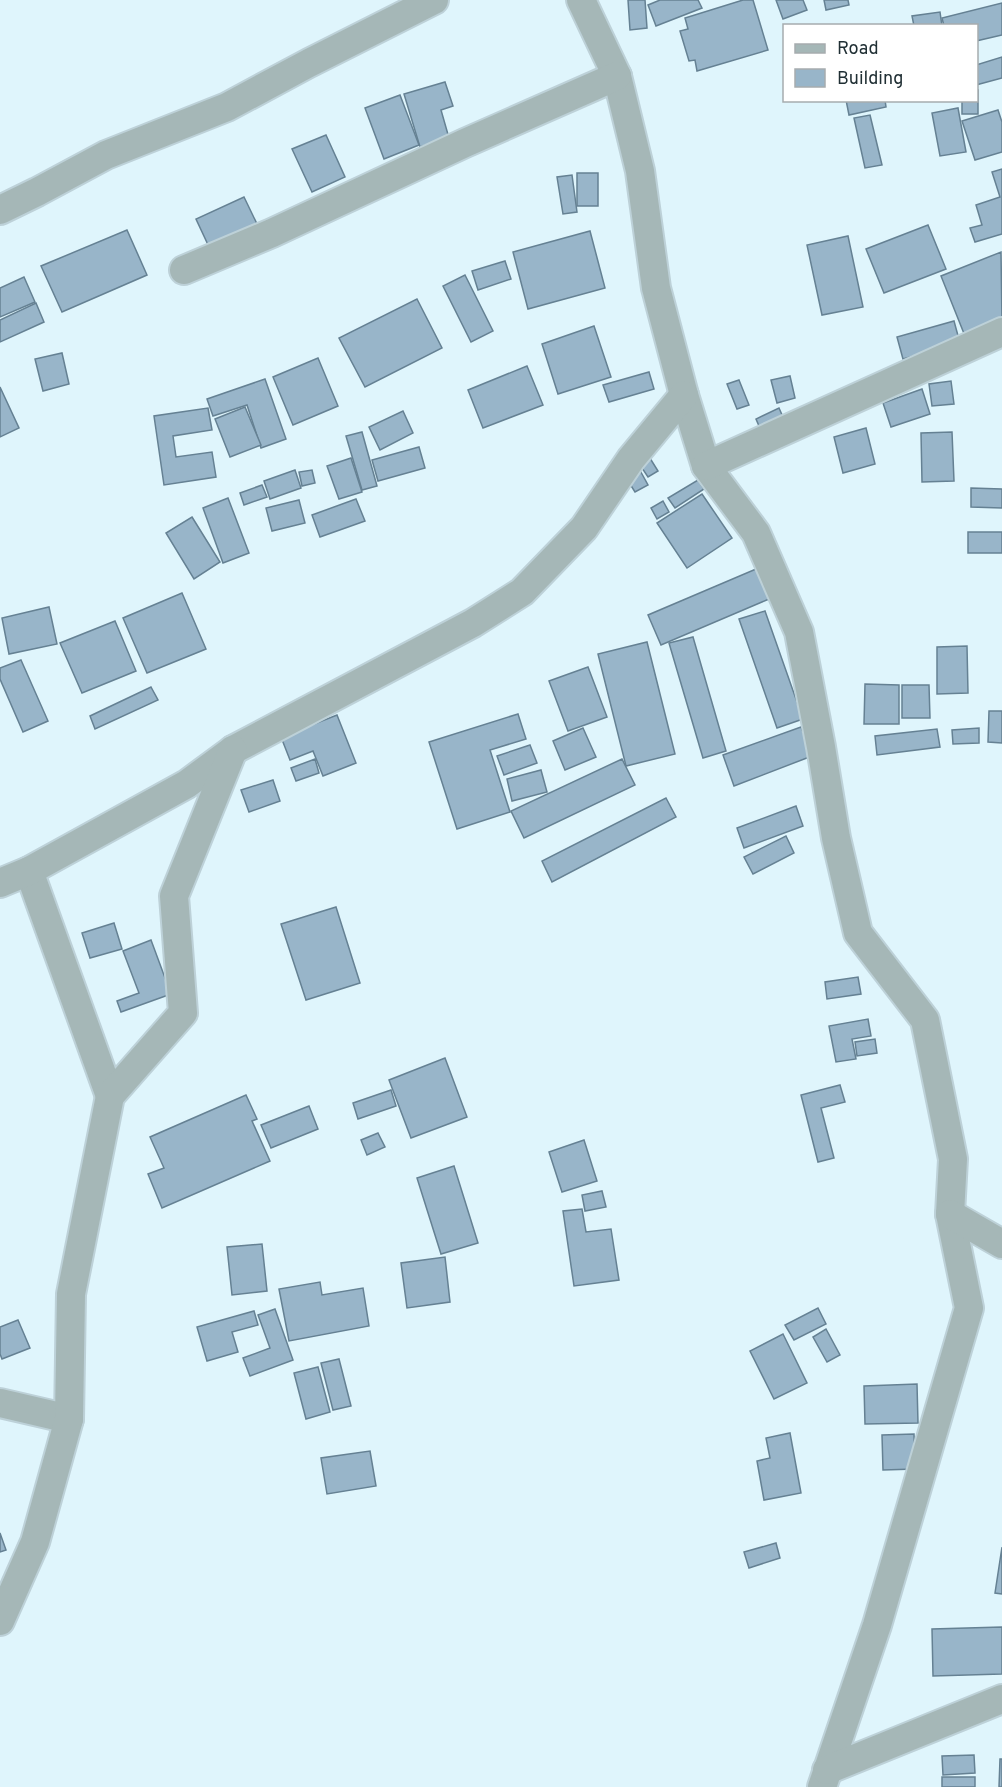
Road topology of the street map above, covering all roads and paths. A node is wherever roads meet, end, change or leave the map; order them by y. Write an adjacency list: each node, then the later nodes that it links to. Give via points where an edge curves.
1 (434, 0): 4 (street, via 227,107 106,155)
2 (581, 0): 3 (street)
3 (617, 76): 5 (street); 7 (street, via 640,171 656,288)
4 (0, 210)
5 (184, 270)
6 (1002, 332): 8 (street)
7 (684, 395): 8 (street); 9 (street, via 631,459 584,528 522,592 473,623)
8 (706, 466): 13 (street, via 756,533 799,632 836,838 858,933 925,1020 953,1159)
9 (233, 750): 10 (street, via 187,784); 12 (street, via 174,896 183,1013)
10 (29, 870): 11 (street); 12 (street)
11 (0, 884)
12 (110, 1096): 16 (street, via 71,1294)
13 (950, 1214): 14 (street); 19 (street, via 969,1308 877,1625)
14 (1002, 1244)
15 (0, 1403): 16 (street)
16 (69, 1419): 17 (street, via 34,1542)
17 (0, 1621)
18 (1002, 1699): 19 (street)
19 (825, 1778)

